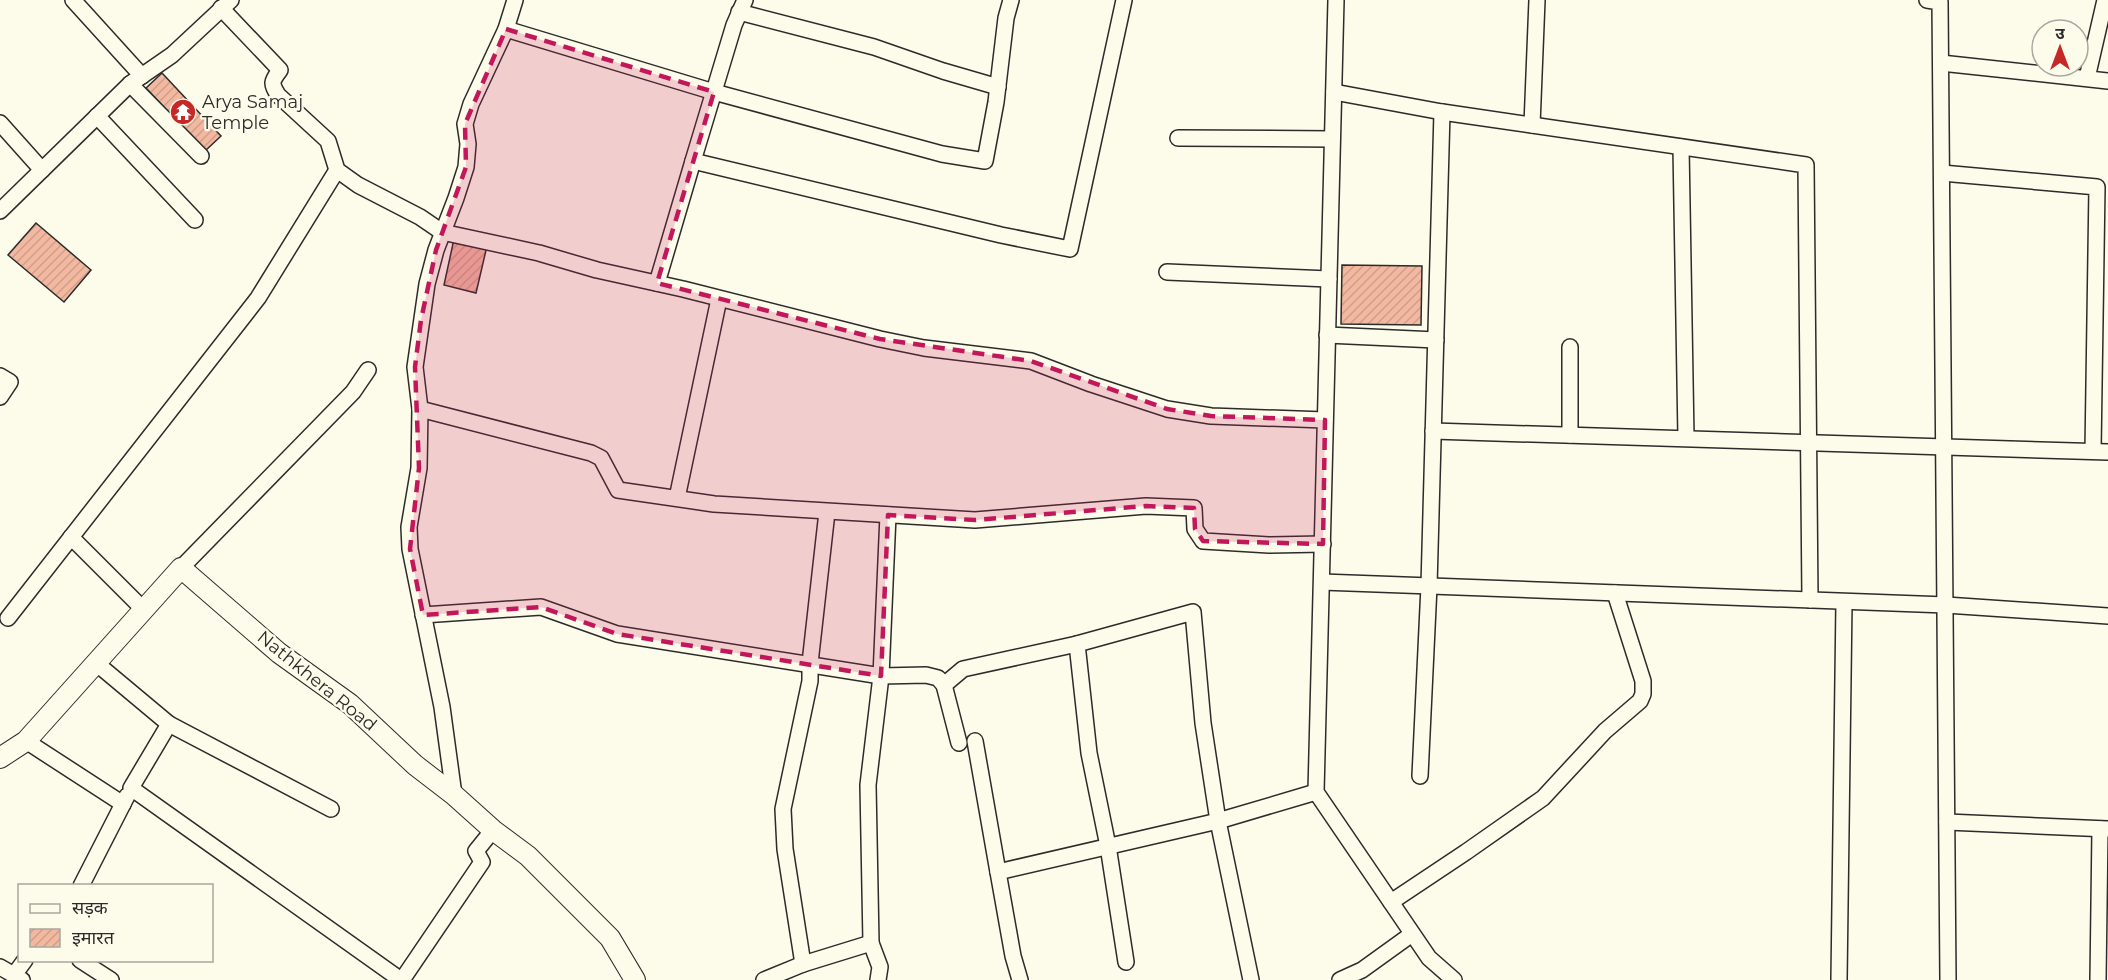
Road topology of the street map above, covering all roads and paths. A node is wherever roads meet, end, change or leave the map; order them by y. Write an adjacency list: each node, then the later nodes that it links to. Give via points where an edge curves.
1 (73, 0): 16 (street)
2 (515, 0): 11 (street)
3 (1011, 0): 18 (street)
4 (1124, 0): 29 (street, via 1070,249)
5 (1336, 0): 20 (street)
6 (1537, 0): 24 (street)
7 (1927, 0): 13 (street, via 1940,2)
8 (2105, 0): 12 (street)
9 (226, 4): 16 (street, via 172,55); 31 (street, via 280,70 273,80 279,95 328,141)
10 (742, 6): 18 (street); 19 (street)
11 (506, 29): 19 (street); 35 (street, via 471,104 465,124 466,167)
12 (2090, 62)
13 (1941, 63): 14 (street); 32 (street)
14 (2030, 72)
15 (2086, 78): 17 (street)
16 (136, 80): 22 (street); 28 (street)
17 (2108, 81)
18 (998, 87): 19 (street, via 985,161 942,154)
19 (714, 92): 29 (street)
20 (1334, 93): 21 (street); 26 (street)
21 (1442, 112): 24 (street); 42 (street)
22 (97, 116): 30 (street); 34 (street)
23 (0, 123): 30 (street)
24 (1532, 125): 27 (street)
25 (1178, 138): 26 (street)
26 (1332, 139): 38 (street)
27 (1681, 147): 51 (street); 52 (street, via 1806,165)
28 (201, 156)
29 (693, 161): 39 (street)
30 (42, 170): 33 (street)
31 (338, 170): 35 (street); 58 (street, via 258,298)
32 (1942, 173): 36 (street, via 2097,187); 53 (street)
33 (0, 211)
34 (195, 220)
35 (442, 232): 39 (street); 47 (street, via 427,284 415,367)
36 (2102, 239): 54 (street)
37 (1167, 272): 38 (street)
38 (1329, 279): 41 (street)
39 (657, 283): 40 (street)
40 (719, 299): 48 (street, via 924,348 1031,362 1167,409 1211,416); 55 (street)
41 (1327, 335): 42 (street); 48 (street)
42 (1436, 340): 49 (street)
43 (1570, 347): 50 (street)
44 (368, 370): 60 (street, via 353,392)
45 (0, 376): 46 (street, via 10,382)
46 (0, 397)
47 (420, 409): 55 (street, via 591,453 601,458 618,490); 68 (street, via 418,468 409,527)
48 (1325, 420): 59 (street)
49 (1433, 431): 50 (street); 62 (street)
50 (1570, 435): 51 (street)
51 (1686, 438): 52 (street)
52 (1809, 442): 53 (street); 64 (street)
53 (1944, 446): 54 (street); 66 (street)
54 (2100, 452)
55 (677, 498): 56 (street)
56 (827, 512): 57 (street); 73 (street)
57 (888, 515): 59 (street, via 975,519 1146,506 1194,508 1195,529 1203,541); 74 (street)
58 (71, 537): 67 (street); 70 (street)
59 (1323, 544): 61 (street)
60 (181, 568): 67 (street); 84 (street, Nathkhera Road, via 279,653 350,704 415,765)
61 (1322, 582): 62 (street); 83 (street)
62 (1429, 586): 63 (street); 81 (street)
63 (1615, 593): 64 (street); 94 (street, via 1643,681 1641,701 1605,731 1543,798)
64 (1810, 600): 65 (street)
65 (1844, 602): 66 (street); 111 (street)
66 (1946, 606): 69 (street); 88 (street)
67 (144, 610): 72 (street)
68 (423, 615): 73 (street, via 541,607 618,634); 84 (street, via 442,707)
69 (2108, 616)
70 (8, 618)
71 (1077, 644): 75 (street, via 963,669); 87 (street, via 1193,612 1203,723); 91 (street, via 1089,753)
72 (96, 663): 76 (street); 77 (street)
73 (810, 663): 74 (street); 100 (street, via 810,681 783,809 785,849)
74 (881, 676): 75 (street, via 926,675 938,678); 96 (street, via 868,785)
75 (944, 685): 79 (street)
76 (169, 724): 82 (street); 86 (street)
77 (26, 741): 80 (street); 85 (street)
78 (975, 741): 92 (street)
79 (959, 743)
80 (0, 758)
81 (1420, 776)
82 (131, 788): 85 (street); 103 (street)
83 (1316, 792): 87 (street); 94 (street)
84 (454, 795): 90 (street, Nathkhera Road)
85 (123, 804): 93 (street)
86 (331, 809)
87 (1218, 821): 91 (street); 108 (street)
88 (1947, 822): 89 (street); 112 (street)
89 (2104, 829): 113 (street)
90 (493, 830): 103 (street, via 476,851 482,862); 104 (street, Nathkhera Road, via 528,856 610,938)
91 (1108, 846): 92 (street); 99 (street)
92 (998, 872): 107 (street)
93 (82, 884)
94 (1391, 902): 95 (street)
95 (1412, 934): 109 (street, via 1362,970); 110 (street, via 1429,958)
96 (871, 943): 100 (street); 106 (street, via 880,967)
97 (23, 962): 101 (street)
98 (84, 962): 102 (street)
99 (1126, 962)
100 (803, 964): 105 (street)
101 (12, 974)
102 (111, 980)
103 (401, 980)
104 (635, 980)
105 (764, 980)
106 (878, 980)
107 (1020, 980)
108 (1251, 980)
109 (1340, 980)
110 (1454, 980)
111 (1839, 980)
112 (1948, 980)
113 (2098, 980)

